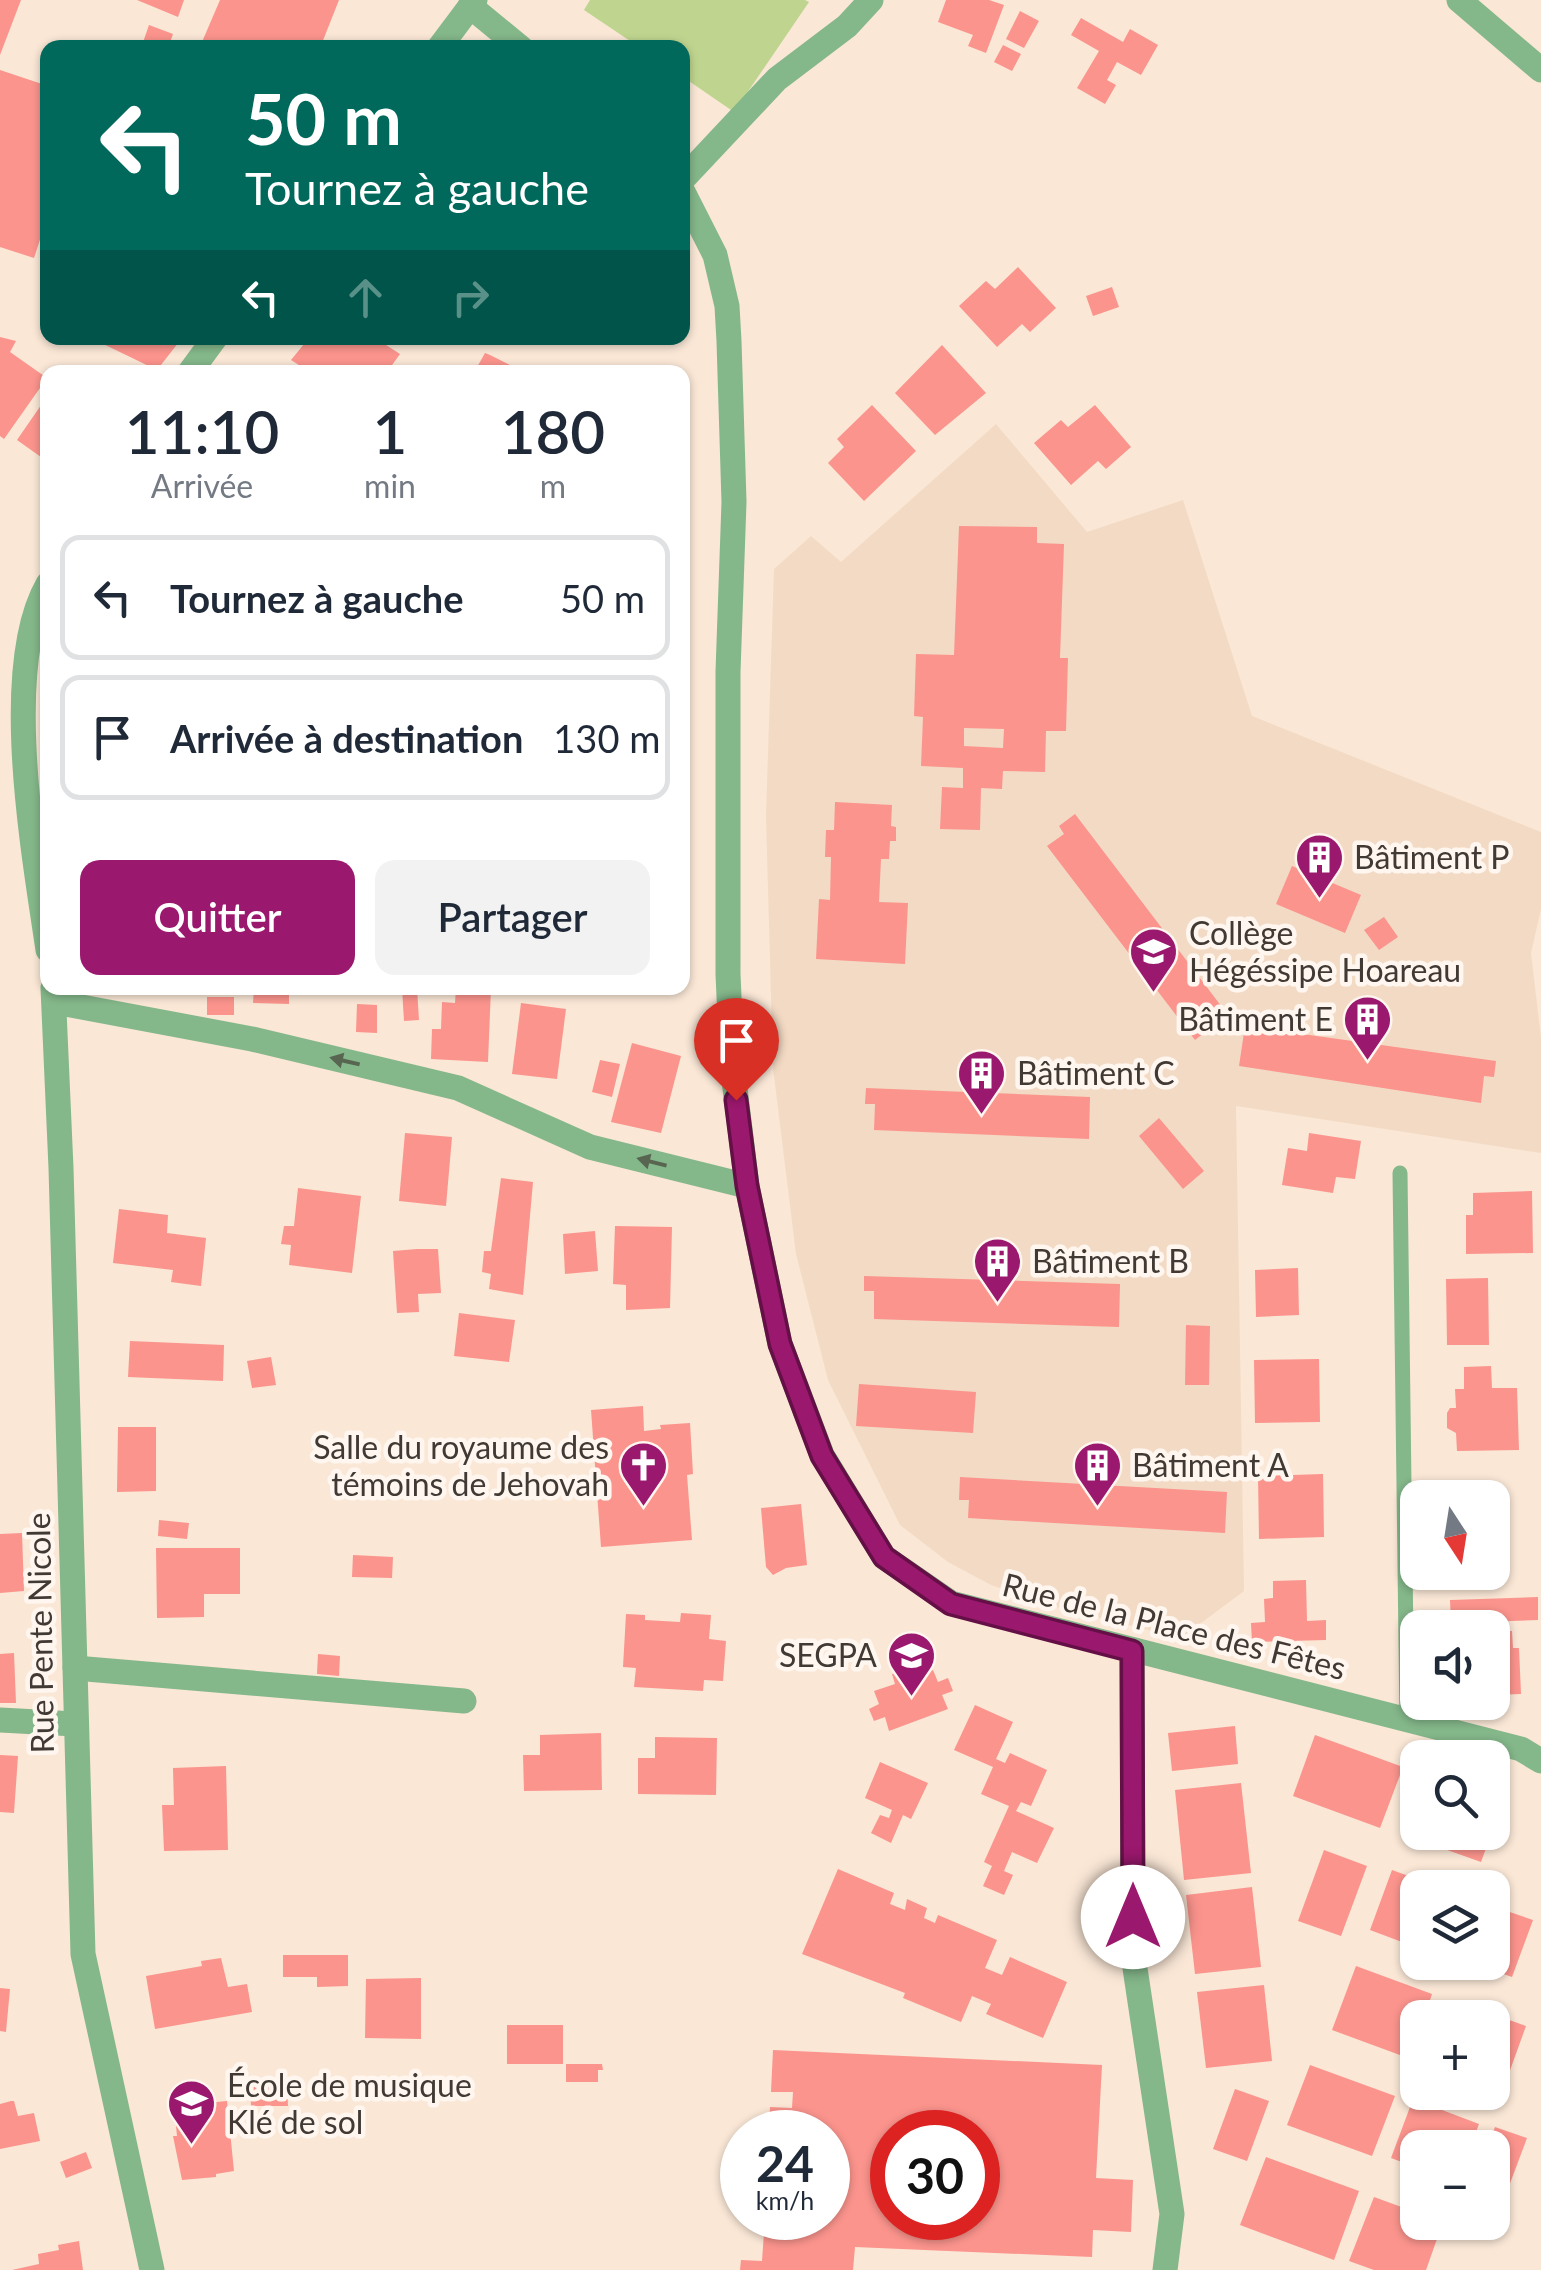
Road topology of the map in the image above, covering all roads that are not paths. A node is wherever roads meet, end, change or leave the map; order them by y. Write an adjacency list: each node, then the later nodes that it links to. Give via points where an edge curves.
1 (871, 0): 7 (street, via 778,79)
2 (1459, 0): 6 (street)
3 (473, 3): 4 (street); 5 (street)
4 (445, 40)
5 (513, 40)
6 (1541, 70)
7 (690, 172)
8 (690, 204): 14 (street, Rue de la Place des Fêtes, via 719,267 729,340 734,502 728,974)
9 (40, 596): 10 (street)
10 (11, 664): 11 (street)
11 (40, 891)
12 (54, 995): 14 (street, one-way to 12, via 590,1146 458,1088); 17 (street, Rue Pente Nicole)
13 (1400, 1173): 15 (lane)
14 (747, 1186): 16 (street, Rue de la Place des Fêtes, via 780,1344 804,1414 884,1557 951,1604)
15 (1406, 1610)
16 (1132, 1651): 19 (street, Rue de la Place des Fêtes); 25 (street, via 1133,1955 1172,2214)
17 (75, 1668): 18 (street); 22 (street, Rue Pente Nicole)
18 (464, 1701)
19 (1400, 1718)
20 (0, 1720): 22 (street)
21 (1407, 1720): 23 (street, Rue de la Place des Fêtes, via 1521,1748)
22 (75, 1724): 24 (street, Rue Pente Nicole, via 84,1954)
23 (1541, 1760)
24 (152, 2270)
25 (1165, 2270)

